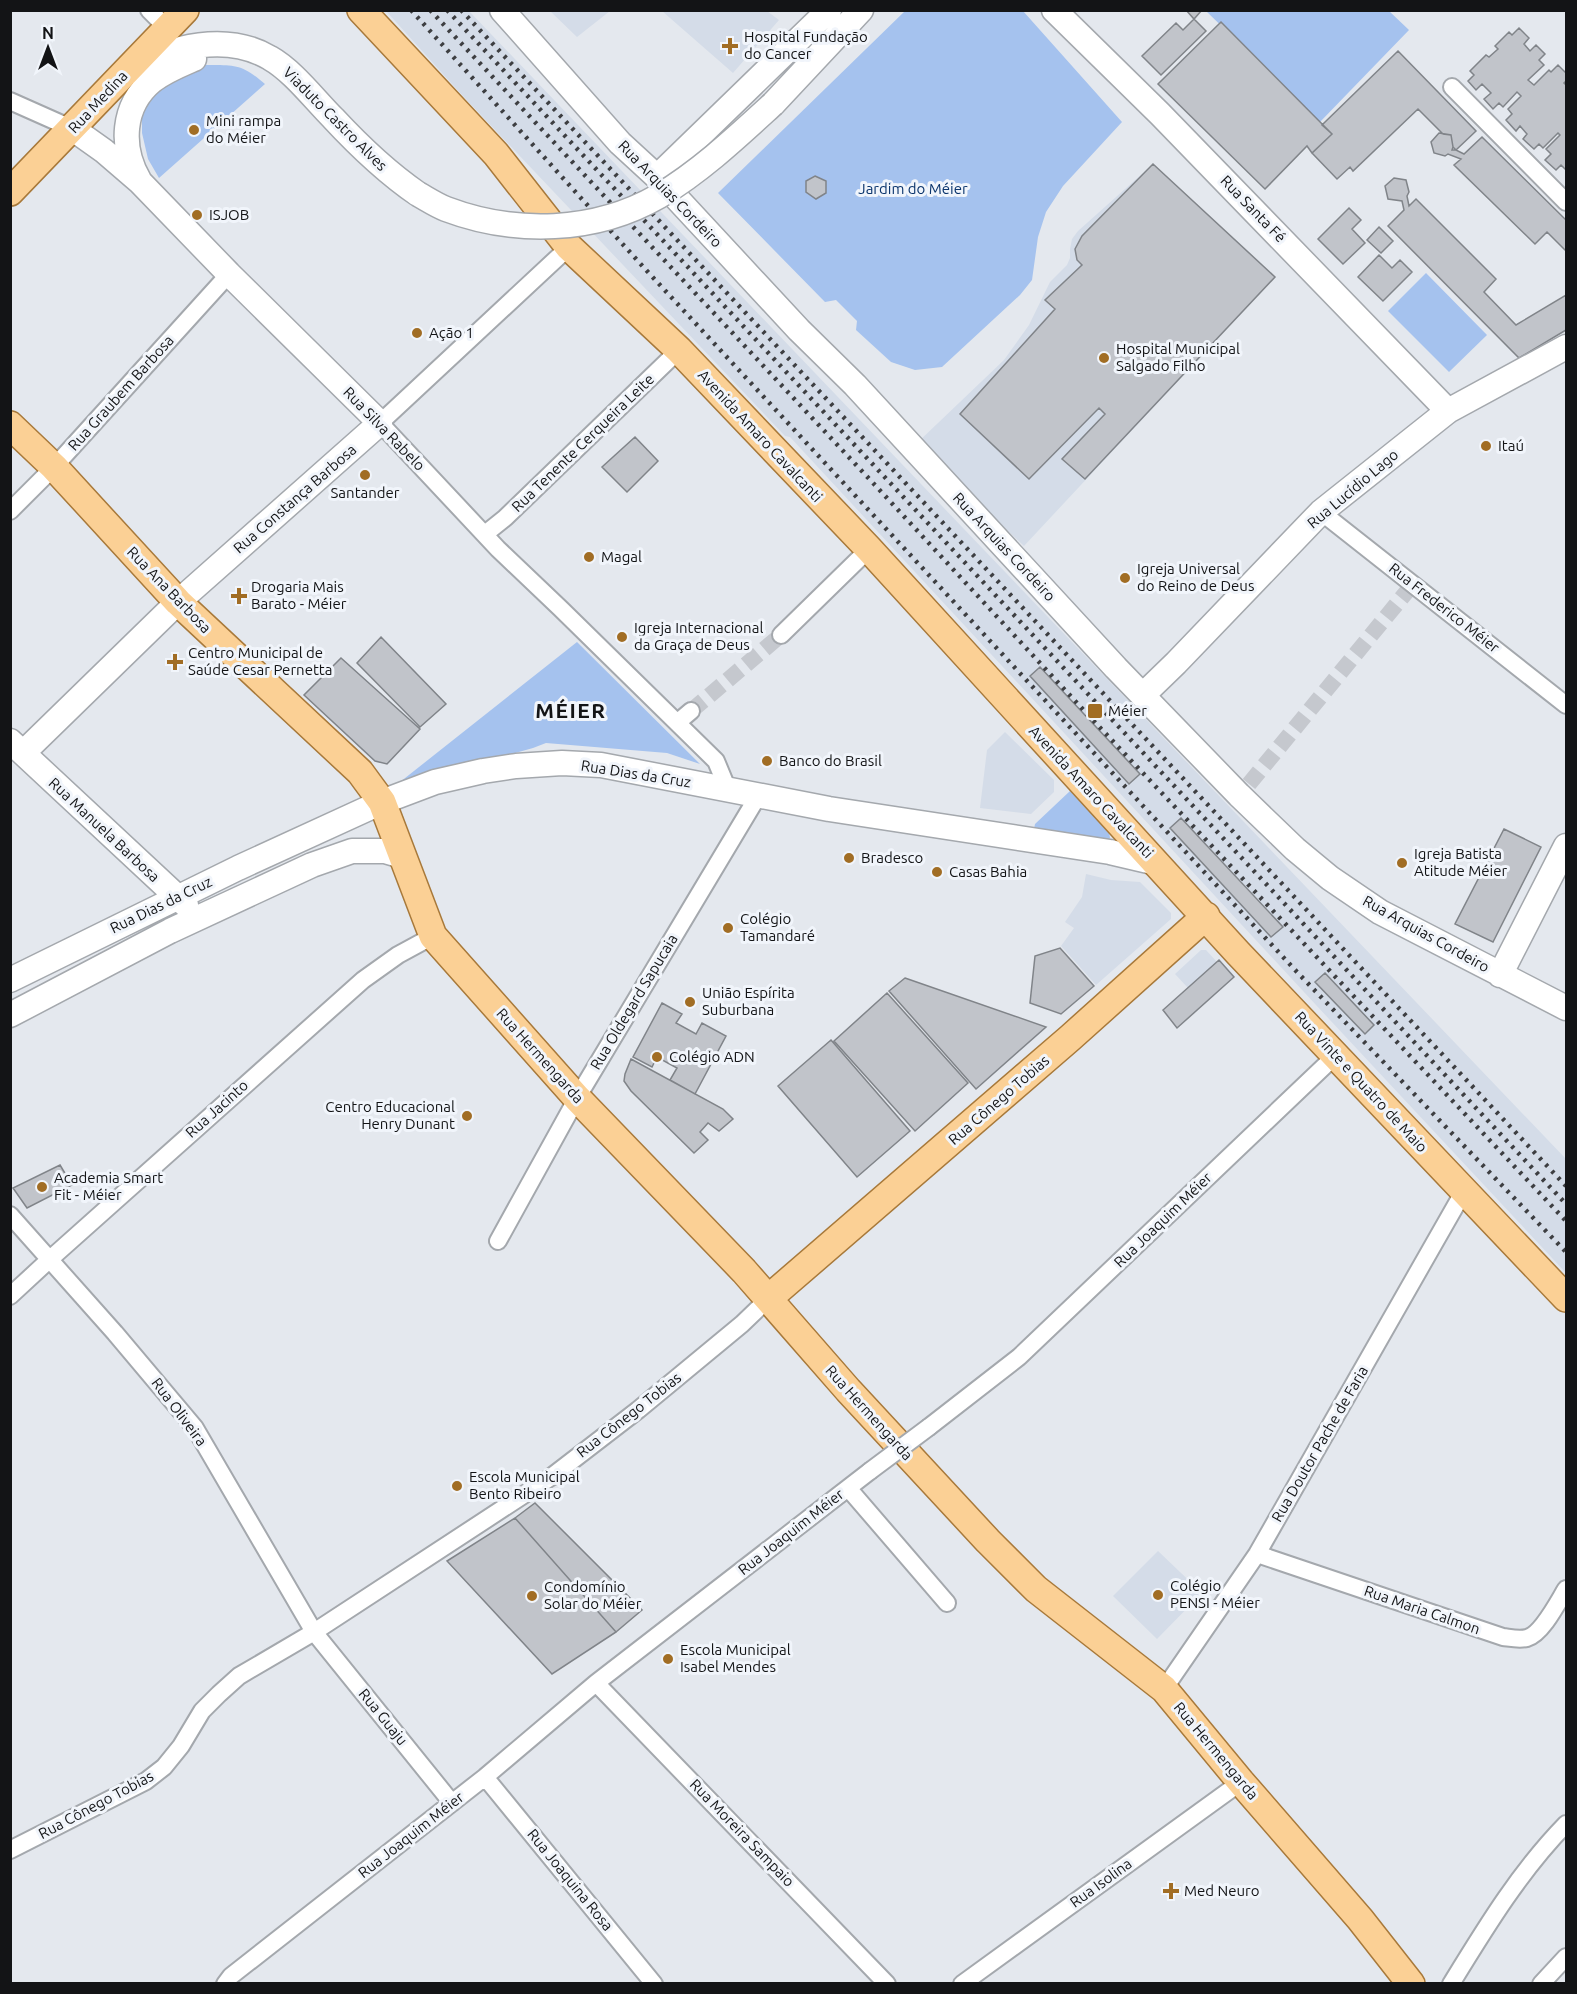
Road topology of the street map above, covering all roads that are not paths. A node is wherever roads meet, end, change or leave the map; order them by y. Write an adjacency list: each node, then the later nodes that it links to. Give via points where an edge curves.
1 (361, 10): 16 (main road, Avenida Amaro Cavalcanti, via 496,154)
2 (502, 10): 12 (street, Rua Arquias Cordeiro, via 620,143)
3 (829, 10): 12 (street)
4 (861, 10): 7 (street, Viaduto Castro Alves, bridge, via 774,104 675,186 638,206 566,227 488,221 445,208 418,194 362,149 286,69 256,51)
5 (1054, 10): 20 (street, Rua Santa Fé)
6 (167, 16): 8 (main road, Rua Medina)
7 (227, 45): 8 (street, Viaduto Castro Alves, via 193,46 168,52); 13 (street, via 167,70 140,94 127,122 126,139 128,156)
8 (117, 81): 11 (main road, Rua Medina)
9 (1452, 87): 15 (street)
10 (10, 101): 11 (street, Rua Silva Rabelo)
11 (73, 129): 13 (street, Rua Silva Rabelo); 14 (main road, Rua Medina)
12 (657, 177): 30 (street, Rua Arquias Cordeiro)
13 (140, 182): 17 (street, Rua Silva Rabelo)
14 (10, 192)
15 (1566, 202)
16 (569, 247): 19 (main road, Avenida Amaro Cavalcanti); 21 (street, Rua Constança Barbosa)
17 (229, 274): 21 (street, Rua Silva Rabelo); 23 (street, Rua Graubem Barbosa)
18 (1566, 347): 20 (street, Rua Lucídio Lago)
19 (679, 350): 26 (street, Rua Tenente Cerqueira Leite); 27 (main road, Avenida Amaro Cavalcanti)
20 (1448, 411): 25 (street, Rua Lucídio Lago)
21 (380, 423): 26 (street, Rua Silva Rabelo); 28 (street, Rua Constança Barbosa)
22 (10, 425): 23 (main road, Rua Ana Barbosa)
23 (54, 467): 24 (street, Rua Graubem Barbosa); 28 (main road, Rua Ana Barbosa)
24 (10, 511)
25 (1321, 512): 30 (street, Rua Lucídio Lago); 31 (street, Rua Frederico Méier)
26 (485, 534): 33 (street, Rua Silva Rabelo)
27 (869, 549): 29 (street); 40 (main road, Avenida Amaro Cavalcanti)
28 (178, 602): 34 (street, Rua Constança Barbosa); 37 (main road, Rua Ana Barbosa, via 360,772)
29 (781, 635)
30 (1144, 694): 46 (street, Rua Arquias Cordeiro, via 1239,795 1330,878 1380,912)
31 (1566, 705)
32 (691, 711): 33 (street)
33 (678, 722): 35 (street, Rua Silva Rabelo, via 716,761)
34 (17, 747): 41 (street, Rua Manuela Barbosa)
35 (728, 790): 36 (street, Rua Dias da Cruz); 37 (street, Rua Dias da Cruz, via 601,765 561,763 483,771 435,782)
36 (758, 796): 40 (street, Rua Dias da Cruz, via 1110,852); 50 (street, Rua Oldegard Sapucaia)
37 (382, 802): 39 (main road, Rua Hermengarda); 41 (street, Rua Dias da Cruz)
38 (1566, 846): 46 (street)
39 (402, 856): 43 (street, Rua Dias da Cruz, via 385,851 352,851 312,865); 44 (main road, Rua Hermengarda)
40 (1157, 864): 42 (main road, Rua Vinte e Quatro de Maio)
41 (176, 897): 43 (street, Rua Manuela Barbosa); 45 (street, Rua Dias da Cruz)
42 (1206, 916): 49 (main road, Rua Vinte e Quatro de Maio); 56 (main road, Rua Cônego Tobias)
43 (200, 917): 48 (street, Rua Dias da Cruz)
44 (433, 936): 50 (main road, Rua Hermengarda); 54 (street, Rua Jacinto, via 363,980)
45 (14, 972)
46 (1500, 975): 47 (street, Rua Arquias Cordeiro)
47 (1566, 1008)
48 (10, 1015)
49 (1335, 1056): 51 (main road, Rua Vinte e Quatro de Maio); 58 (street, Rua Joaquim Méier, bridge, via 1019,1357)
50 (577, 1098): 53 (street, Rua Oldegard Sapucaia); 56 (main road, Rua Hermengarda)
51 (1464, 1191): 57 (main road, Rua Vinte e Quatro de Maio); 59 (street, Rua Doutor Pache de Faria)
52 (10, 1215): 54 (street, Rua Oliveira)
53 (498, 1241)
54 (49, 1260): 55 (street, Rua Jacinto); 62 (street, Rua Oliveira, via 195,1428)
55 (10, 1296)
56 (770, 1298): 62 (street, Rua Cônego Tobias, via 551,1477); 64 (main road, Rua Hermengarda, via 855,1398 1036,1589)
57 (1566, 1298)
58 (848, 1488): 61 (street); 63 (street, Rua Joaquim Méier)
59 (1257, 1554): 60 (street, Rua Maria Calmon, via 1518,1639 1530,1638 1538,1632); 64 (street, Rua Doutor Pache de Faria)
60 (1566, 1589)
61 (947, 1603)
62 (314, 1632): 67 (street, Rua Guaju); 69 (street, Rua Cônego Tobias, via 240,1676 219,1694 202,1711 164,1767 146,1781)
63 (596, 1683): 65 (street, Rua Joaquim Méier); 73 (street, Rua Moreira Sampaio)
64 (1164, 1689): 66 (main road, Rua Hermengarda)
65 (485, 1777): 67 (street, Rua Joaquim Méier); 72 (street, Rua Joaquina Rosa)
66 (1241, 1782): 74 (street, Rua Isolina); 75 (main road, Rua Hermengarda)
67 (452, 1803): 71 (street, Rua Joaquim Méier)
68 (1566, 1824): 76 (street, via 1525,1870)
69 (10, 1850)
70 (1566, 1957): 77 (street)
71 (225, 1983)
72 (654, 1983)
73 (887, 1983)
74 (962, 1983)
75 (1411, 1983)
76 (1451, 1983)
77 (1541, 1983)

